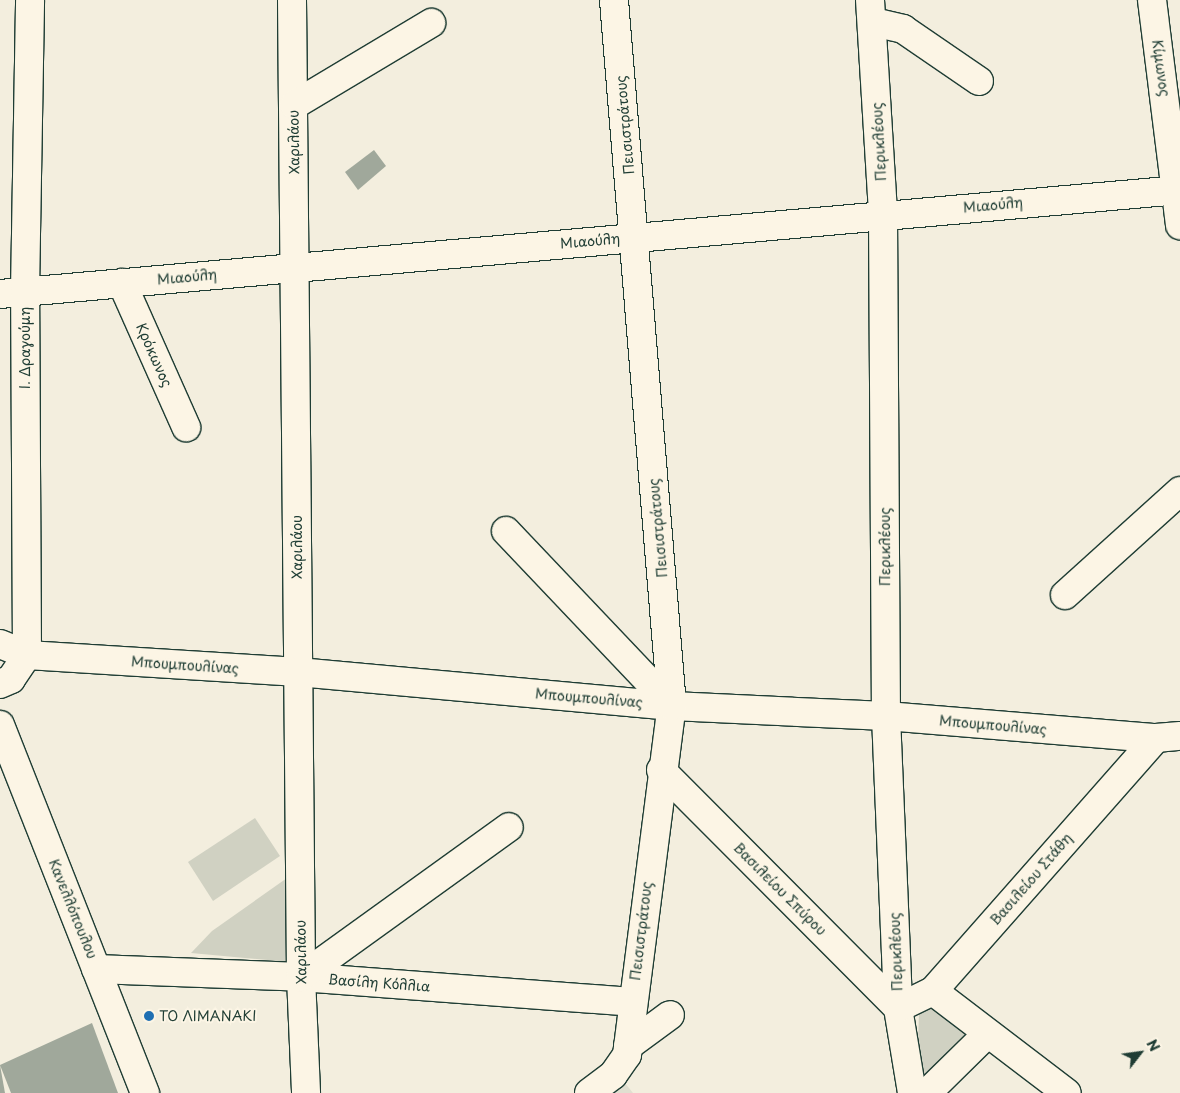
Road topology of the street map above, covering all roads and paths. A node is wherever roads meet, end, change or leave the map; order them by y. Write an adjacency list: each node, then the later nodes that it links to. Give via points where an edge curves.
1 (30, 0): 15 (street, Ι. Δραγούμη)
2 (292, 0): 8 (street, Χαριλάου)
3 (614, 0): 12 (street, Πεισιστράτους)
4 (1152, 0): 9 (street, Κίμωνος)
5 (871, 11): 7 (street); 10 (street, Περικλέους)
6 (431, 23): 8 (street)
7 (979, 81)
8 (294, 105): 13 (street, Χαριλάου)
9 (1179, 190): 10 (street, Μιαούλη); 11 (street, Κίμωνος)
10 (883, 214): 12 (street, Μιαούλη); 25 (street, Περικλέους)
11 (1180, 225)
12 (635, 237): 13 (street, Μιαούλη); 24 (street, Πεισιστράτους)
13 (296, 267): 14 (street, Μιαούλη); 22 (street, Χαριλάου)
14 (122, 283): 15 (street, Μιαούλη); 16 (street, Κρόκωνος)
15 (12, 293): 21 (street, Ι. Δραγούμη)
16 (186, 427)
17 (1180, 491): 19 (street)
18 (506, 531): 24 (street)
19 (1064, 594)
20 (0, 644): 21 (street, Μπουμπουλίνας)
21 (27, 655): 22 (street, Μπουμπουλίνας); 23 (street, via 12,679)
22 (298, 672): 24 (street, Μπουμπουλίνας); 31 (street, Χαριλάου)
23 (0, 684)
24 (672, 706): 25 (street, Μπουμπουλίνας); 28 (street, Πεισιστράτους)
25 (886, 716): 27 (street, Μπουμπουλίνας); 34 (street, Περικλέους)
26 (0, 726): 30 (street, Κανελλόπουλου)
27 (1168, 737): 32 (street, Βασιλείου Στάθη)
28 (662, 770): 33 (street, Πεισιστράτους); 34 (street, Βασιλείου Σπύρου)
29 (509, 827): 31 (street)
30 (96, 969): 31 (street, Βασίλη Κόλλια); 38 (street, Κανελλόπουλου)
31 (301, 977): 33 (street, Βασίλη Κόλλια); 39 (street, Χαριλάου)
32 (933, 991): 34 (street, Βασιλείου Στάθη); 36 (street)
33 (632, 1002): 37 (street, Πεισιστράτους)
34 (898, 1008): 41 (street, Περικλέους)
35 (670, 1015): 37 (street)
36 (987, 1034): 42 (street); 43 (street)
37 (627, 1051): 40 (street, via 613,1075)
38 (145, 1093)
39 (306, 1093)
40 (589, 1093)
41 (912, 1093)
42 (927, 1093)
43 (1067, 1093)

